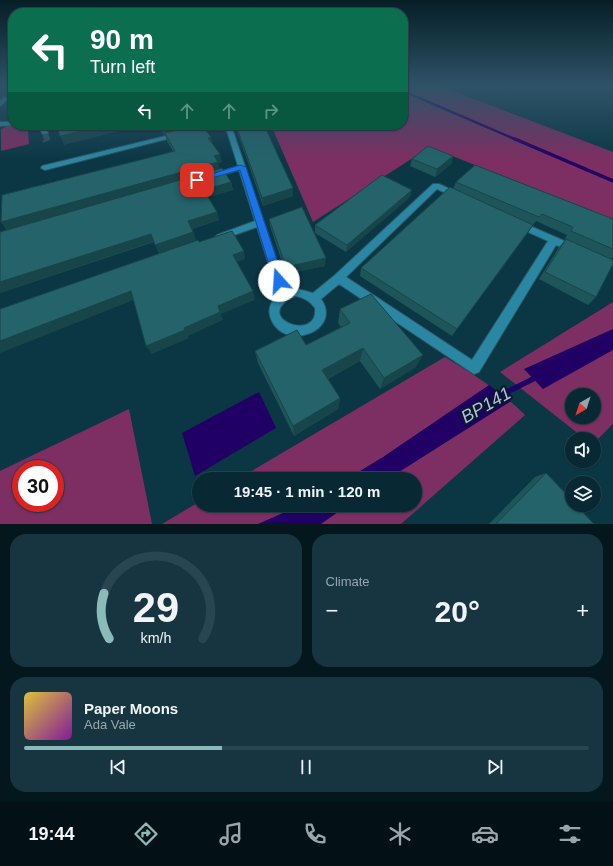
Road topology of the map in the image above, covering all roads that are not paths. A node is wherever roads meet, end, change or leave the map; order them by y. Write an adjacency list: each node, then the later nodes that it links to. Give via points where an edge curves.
1 (44, 130): 4 (street)
2 (199, 130): 6 (street)
3 (230, 130): 5 (street)
4 (45, 133)
5 (242, 167): 7 (street); 10 (street)
6 (45, 168)
7 (204, 178)
8 (464, 199): 14 (street, via 436,186)
9 (512, 221): 11 (street)
10 (259, 223): 12 (street); 15 (street)
11 (554, 240): 13 (street); 14 (street, via 474,368)
12 (207, 241)
13 (587, 254)
14 (339, 278): 16 (street)
15 (284, 296): 16 (street, via 301,292); 16 (street, via 277,302 274,313 280,325 294,331 309,328 319,318 320,306)
16 (314, 298)

